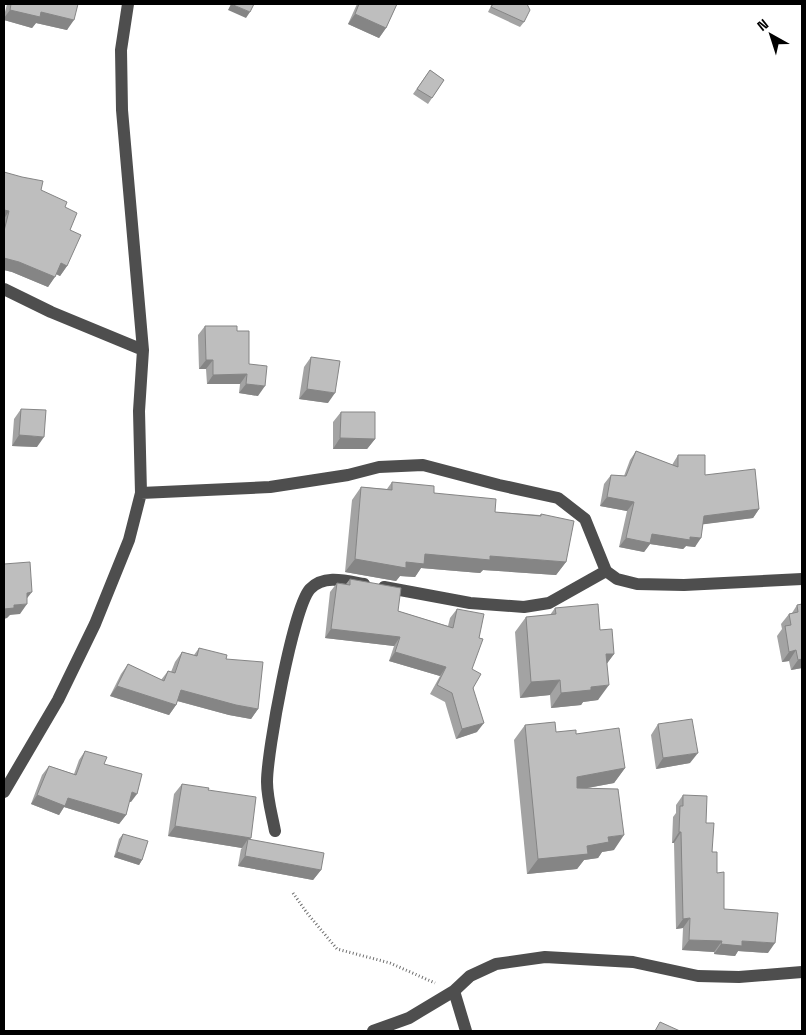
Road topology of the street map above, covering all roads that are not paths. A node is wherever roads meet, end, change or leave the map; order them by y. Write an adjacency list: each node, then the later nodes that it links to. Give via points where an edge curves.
1 (128, 4): 3 (street, via 121,50 122,110)
2 (4, 289): 3 (street)
3 (143, 350): 4 (street, via 139,411)
4 (141, 493): 5 (street, via 270,487 379,467 423,465 558,498 585,519); 7 (street, via 129,540 95,624 58,700)
5 (606, 570): 6 (street, via 617,579 636,584); 8 (street, via 549,603 524,607 470,603 335,578 310,589 296,625 271,744 267,782)
6 (802, 579)
7 (4, 792)
8 (275, 831)
9 (802, 972): 10 (street, via 739,977 698,976 633,962 545,957 496,964 470,976)
10 (454, 991): 11 (street, via 409,1018); 12 (street)
11 (374, 1031)
12 (466, 1031)

